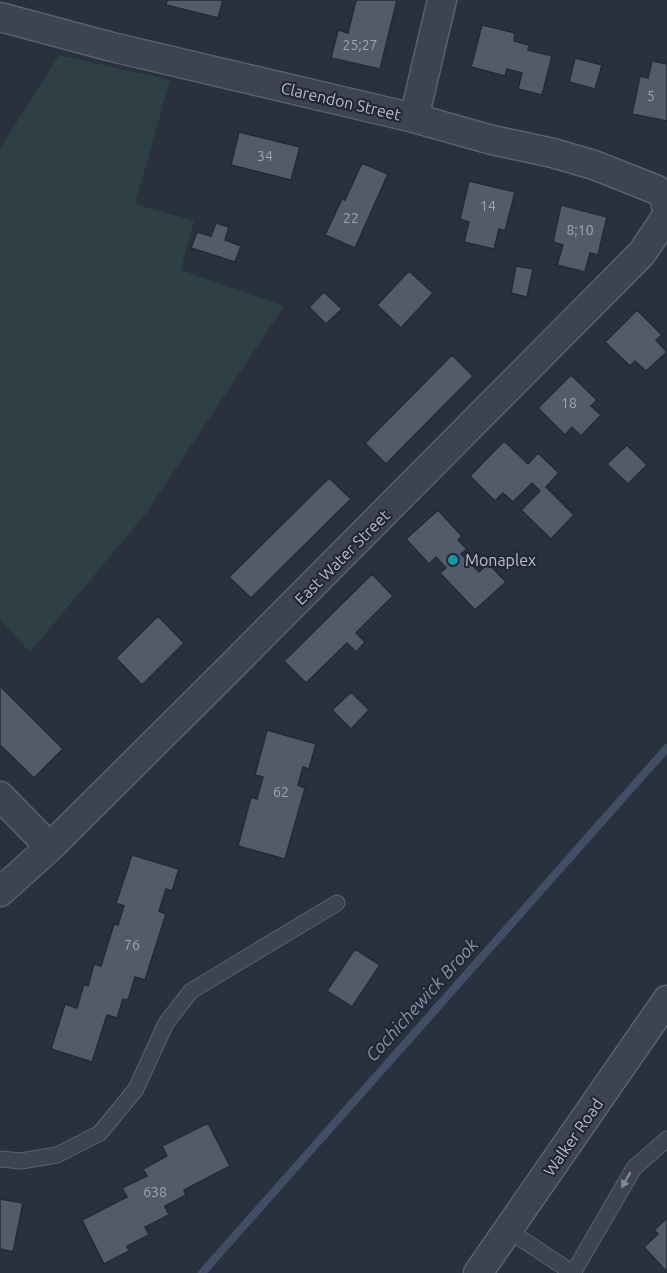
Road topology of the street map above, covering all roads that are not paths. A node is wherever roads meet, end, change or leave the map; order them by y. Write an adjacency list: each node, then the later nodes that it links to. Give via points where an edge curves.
1 (442, 0): 3 (street)
2 (0, 17): 3 (street, Clarendon Street)
3 (414, 118): 4 (street, Clarendon Street, via 594,165 657,190)
4 (667, 208): 6 (street, East Water Street, via 666,217 642,253)
5 (0, 796): 6 (street)
6 (50, 847): 7 (street, East Water Street)
7 (0, 892)
8 (337, 903): 11 (lane, via 191,991 166,1023 136,1089 100,1133 57,1155 21,1161)
9 (667, 1000): 12 (street, Walker Road)
10 (667, 1139): 14 (lane, one-way to 14, via 634,1168)
11 (0, 1159)
12 (508, 1230): 13 (street, Walker Road); 14 (lane)
13 (478, 1273)
14 (573, 1273)

